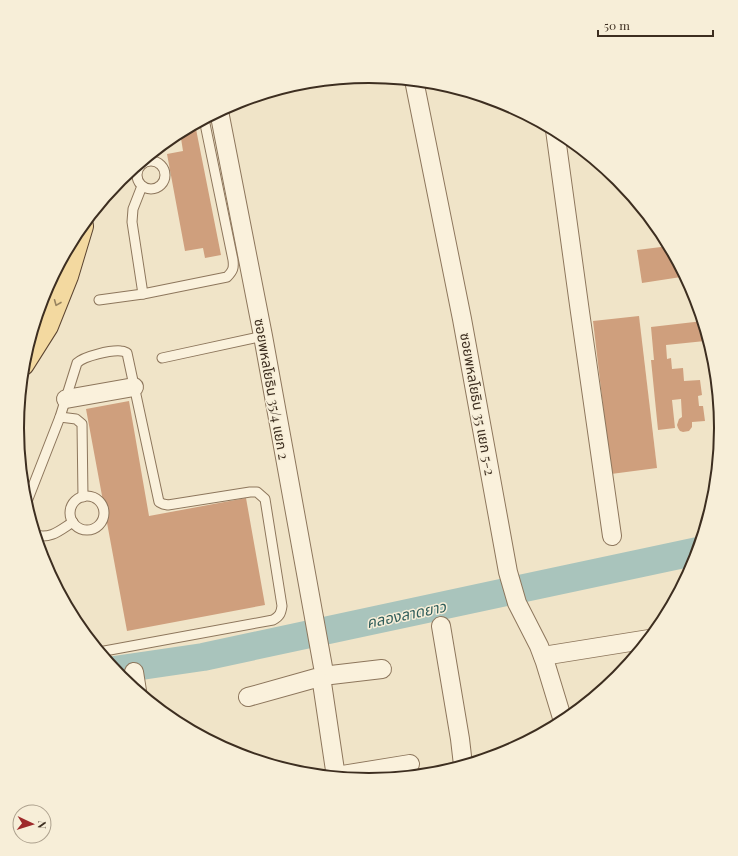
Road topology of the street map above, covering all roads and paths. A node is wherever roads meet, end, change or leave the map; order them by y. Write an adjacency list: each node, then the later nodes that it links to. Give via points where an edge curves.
1 (415, 86): 25 (street, ซอยพหลโยธิน 35 แยก 5-2, via 462,319 508,572 517,603)
2 (220, 117): 11 (street, ซอยพหลโยธิน 35/4 แยก 2)
3 (205, 125): 9 (lane, via 234,267 227,277)
4 (556, 138): 21 (street)
5 (151, 161): 7 (lane, via 157,162 164,168 165,176 158,187 150,189)
6 (139, 172): 7 (lane, via 138,178)
7 (142, 186): 9 (lane, via 133,209 132,222)
8 (76, 245): 12 (main road, one-way to 12, via 47,326)
9 (143, 294): 10 (lane)
10 (99, 300)
11 (263, 336): 13 (lane); 28 (street, ซอยพหลโยธิน 35/4 แยก 2)
12 (34, 346)
13 (162, 358)
14 (134, 388): 15 (street); 15 (lane, via 127,354 122,351 110,352 91,356 77,363); 24 (lane, via 159,502 168,505 250,492 257,492 265,499 282,606 281,613 273,620)
15 (66, 399): 16 (lane)
16 (60, 418): 17 (lane); 18 (lane, via 76,419 82,424)
17 (31, 493)
18 (83, 497): 19 (lane, via 74,502 70,512); 19 (lane, via 91,497 101,504 104,511 102,520 98,526 90,529 82,529)
19 (73, 522): 20 (lane, via 54,534)
20 (41, 536)
21 (612, 536)
22 (440, 626): 32 (street)
23 (641, 640): 25 (street)
24 (106, 651)
25 (543, 656): 31 (street, ซอยพหลโยธิน 35 แยก 5-2)
26 (382, 670): 28 (street)
27 (134, 672): 29 (street)
28 (323, 676): 30 (street); 34 (street, ซอยพหลโยธิน 35/4 แยก 2)
29 (135, 681)
30 (248, 697)
31 (562, 714)
32 (462, 760)
33 (410, 764): 35 (street)
34 (335, 771)
35 (358, 773)

